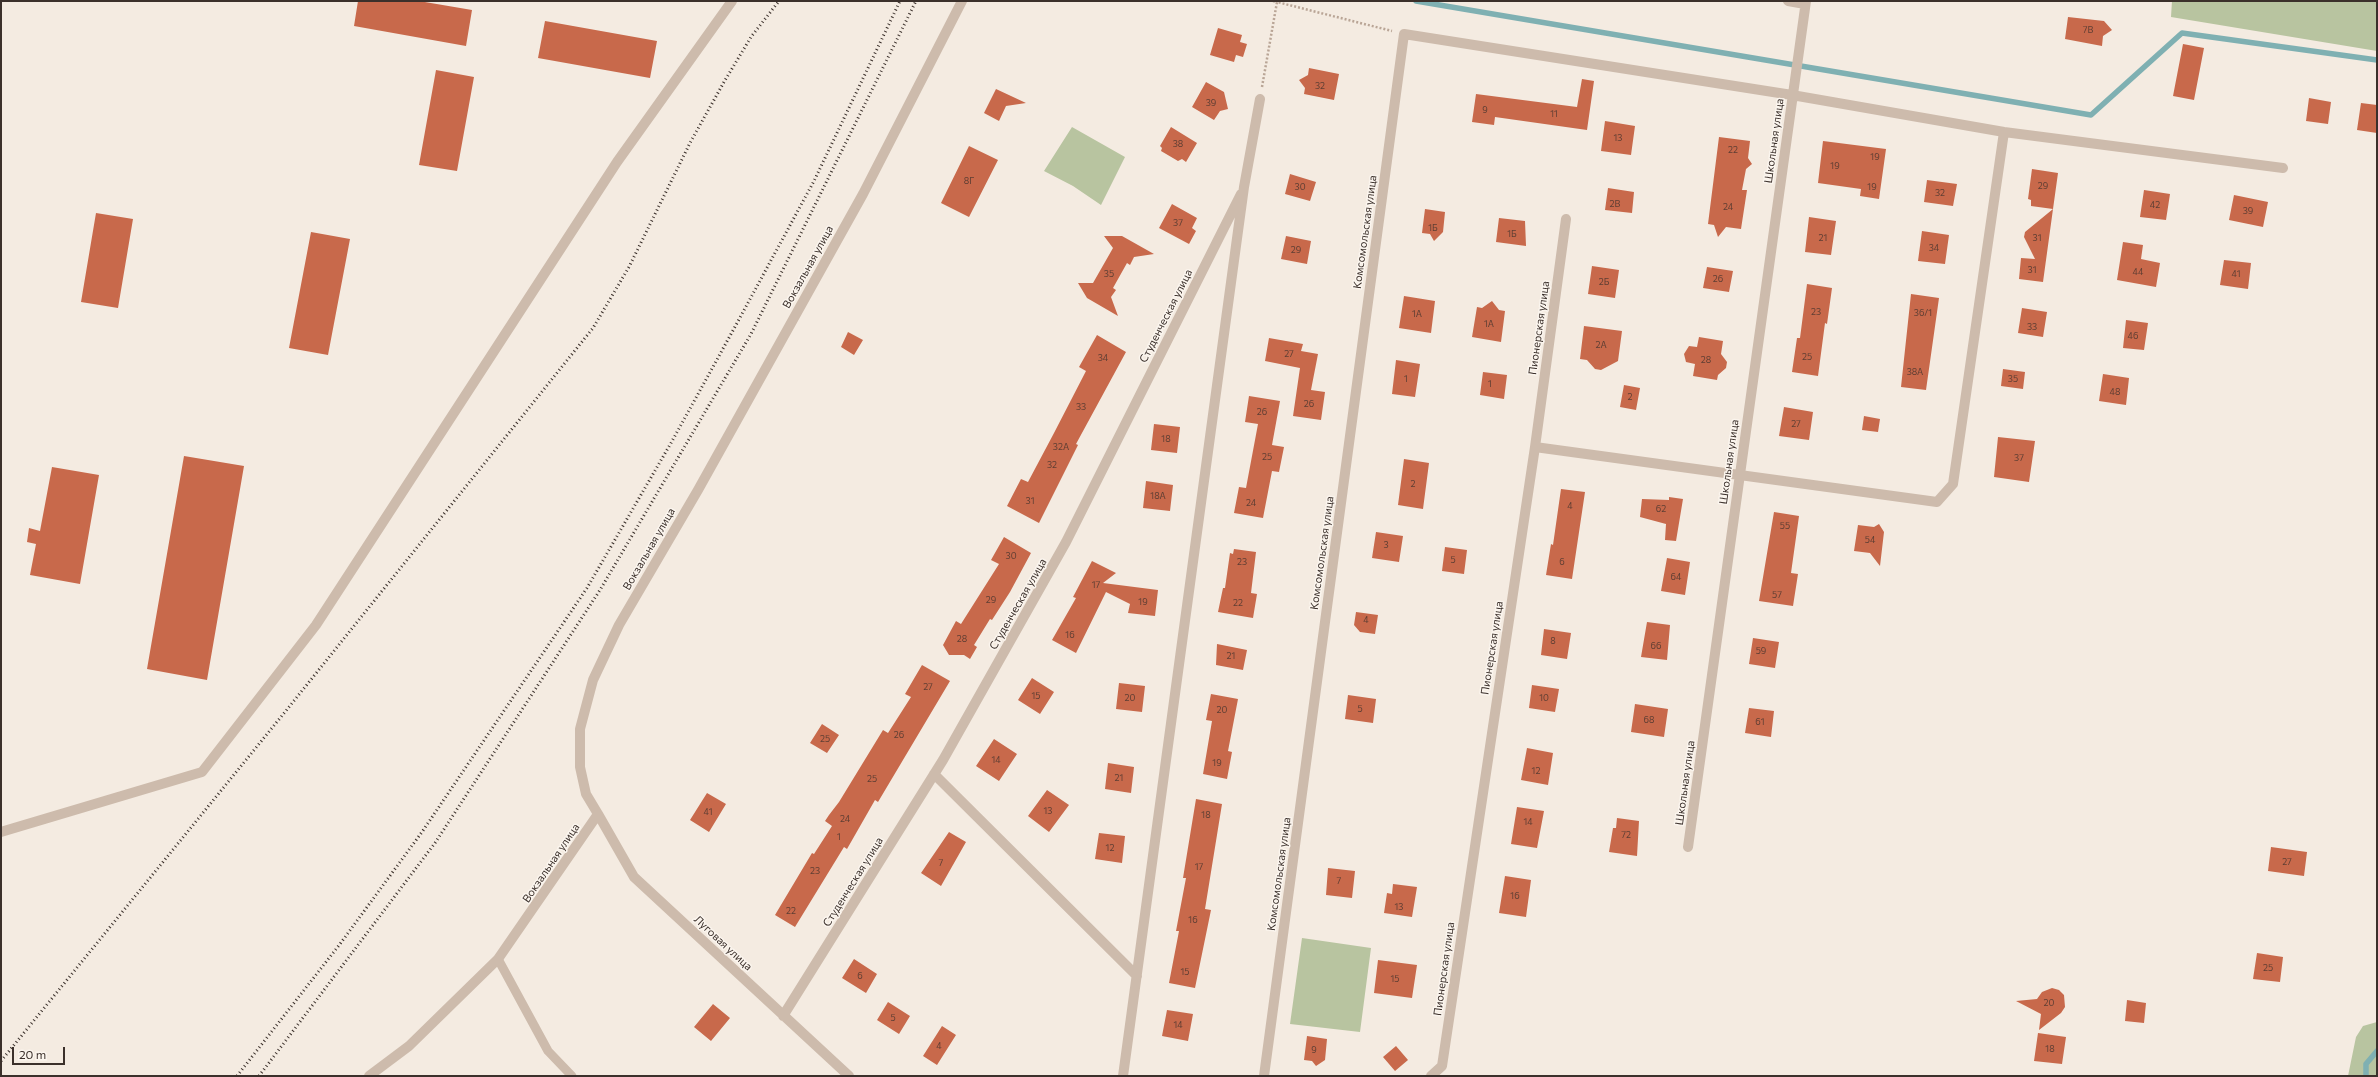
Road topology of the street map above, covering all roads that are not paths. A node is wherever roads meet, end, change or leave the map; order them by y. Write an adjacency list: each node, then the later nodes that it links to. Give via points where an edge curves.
1 (732, 1): 15 (street, via 617,162 316,625 202,772)
2 (962, 1): 14 (street, Вокзальная улица, via 862,194 698,490 619,625 593,680 580,729 580,767 586,794)
3 (1788, 1): 4 (street)
4 (1806, 3): 5 (street, Школьная улица)
5 (1792, 95): 7 (street); 12 (street, Школьная улица); 24 (street, Комсомольская улица, via 1404,34)
6 (1260, 99): 9 (street)
7 (2004, 132): 8 (street); 12 (street, via 1953,484 1937,502)
8 (2283, 168)
9 (1244, 187): 13 (street, Студенческая улица, via 1066,542); 18 (street)
10 (1566, 219): 11 (street, Пионерская улица)
11 (1535, 447): 12 (street); 25 (street, Пионерская улица, via 1442,1066)
12 (1740, 475): 16 (street, Школьная улица)
13 (934, 774): 18 (street); 19 (street, Студенческая улица)
14 (598, 814): 17 (street, Вокзальная улица); 19 (street, Луговая улица, via 634,876)
15 (1, 832)
16 (1688, 847)
17 (498, 959): 20 (street, Вокзальная улица, via 409,1046); 21 (lane, via 548,1050)
18 (1137, 976): 23 (street)
19 (783, 1016): 22 (street, Луговая улица)
20 (369, 1076)
21 (572, 1076)
22 (849, 1076)
23 (1123, 1076)
24 (1264, 1076)
25 (1431, 1076)

